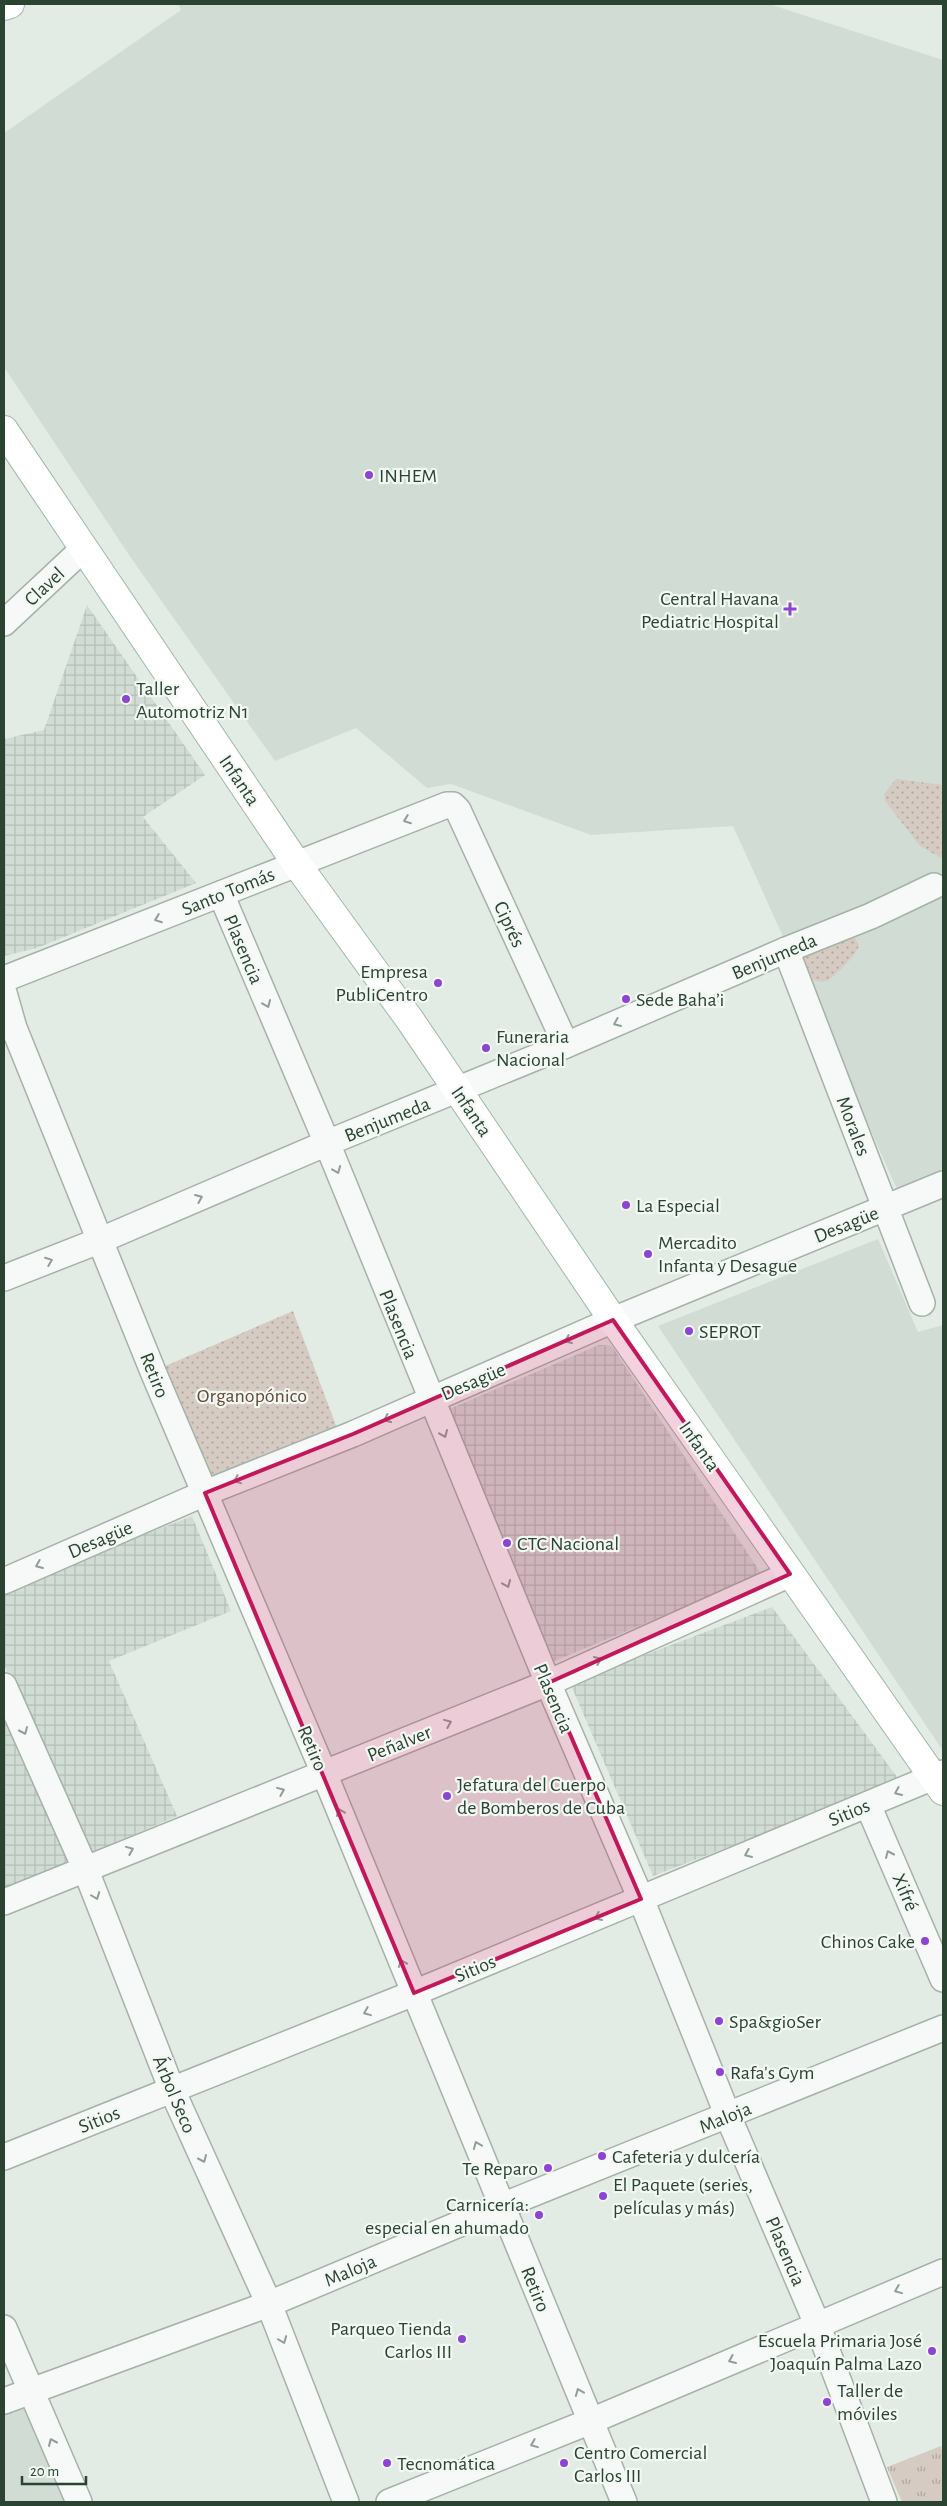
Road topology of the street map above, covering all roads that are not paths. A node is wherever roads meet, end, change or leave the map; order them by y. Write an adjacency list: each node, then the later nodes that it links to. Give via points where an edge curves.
1 (10, 4): 2 (main road)
2 (4, 6)
3 (4, 430): 4 (main road, Infanta)
4 (83, 549): 5 (street, Clavel); 7 (main road, Infanta)
5 (4, 623)
6 (453, 805): 7 (street, Santo Tomás, one-way to 7); 13 (street, Ciprés)
7 (296, 863): 9 (street, Santo Tomás); 14 (main road, Infanta)
8 (934, 886): 10 (street, Benjumeda, via 871,916)
9 (221, 894): 11 (street, Santo Tomás, one-way to 11); 15 (street, Plasencia, one-way to 15)
10 (786, 950): 13 (street, Benjumeda, one-way to 13); 17 (street, Morales)
11 (4, 979)
12 (4, 993): 18 (street, Retiro, via 14,1028)
13 (566, 1045): 14 (street, Benjumeda)
14 (458, 1090): 15 (street, Benjumeda); 21 (main road, Infanta)
15 (327, 1144): 18 (street, Benjumeda, one-way to 15); 22 (street, Plasencia, one-way to 22)
16 (943, 1184): 17 (street, Desagüe)
17 (886, 1208): 20 (street, Morales); 21 (street, Desagüe)
18 (101, 1240): 19 (street, Benjumeda, one-way to 18); 23 (street, Retiro)
19 (4, 1278)
20 (922, 1303)
21 (613, 1320): 22 (street, Desagüe, one-way to 22); 24 (main road, Infanta)
22 (430, 1399): 23 (street, Desagüe, one-way to 23, via 353,1434); 26 (street, Plasencia, one-way to 26)
23 (205, 1493): 25 (street, Desagüe, one-way to 25); 28 (street, Retiro)
24 (790, 1574): 26 (street, Peñalver, one-way to 24); 29 (main road, Infanta)
25 (4, 1581)
26 (548, 1683): 28 (street, Peñalver, one-way to 26); 32 (street, Plasencia)
27 (4, 1686): 31 (street, Árbol Seco, one-way to 31)
28 (324, 1774): 31 (street, Peñalver, one-way to 28); 35 (street, Retiro, one-way to 28)
29 (940, 1780): 30 (street, Sitios, one-way to 30)
30 (868, 1805): 32 (street, Sitios, one-way to 32); 34 (street, Xifré, one-way to 30)
31 (85, 1868): 33 (street, Peñalver); 37 (street, Árbol Seco, one-way to 37)
32 (641, 1899): 35 (street, Sitios, one-way to 35); 38 (street, Plasencia)
33 (4, 1902)
34 (943, 1979)
35 (414, 1993): 37 (street, Sitios, one-way to 37); 40 (street, Retiro, one-way to 35)
36 (943, 2028): 38 (street, Maloja)
37 (172, 2090): 39 (street, Sitios); 42 (street, Árbol Seco, one-way to 42)
38 (728, 2116): 40 (street, Maloja); 43 (street, Plasencia)
39 (4, 2157)
40 (502, 2206): 42 (street, Maloja); 47 (street, Retiro, one-way to 40)
41 (943, 2272): 43 (street, one-way to 43)
42 (268, 2304): 45 (street, Maloja); 49 (street, Árbol Seco, one-way to 49)
43 (817, 2324): 47 (street, one-way to 47); 52 (street, Plasencia)
44 (4, 2328): 45 (street)
45 (30, 2393): 46 (street, Maloja); 48 (street, one-way to 45)
46 (4, 2402)
47 (591, 2421): 50 (street, one-way to 50); 51 (street, Retiro)
48 (79, 2502)
49 (346, 2502)
50 (389, 2502)
51 (624, 2502)
52 (884, 2502)

